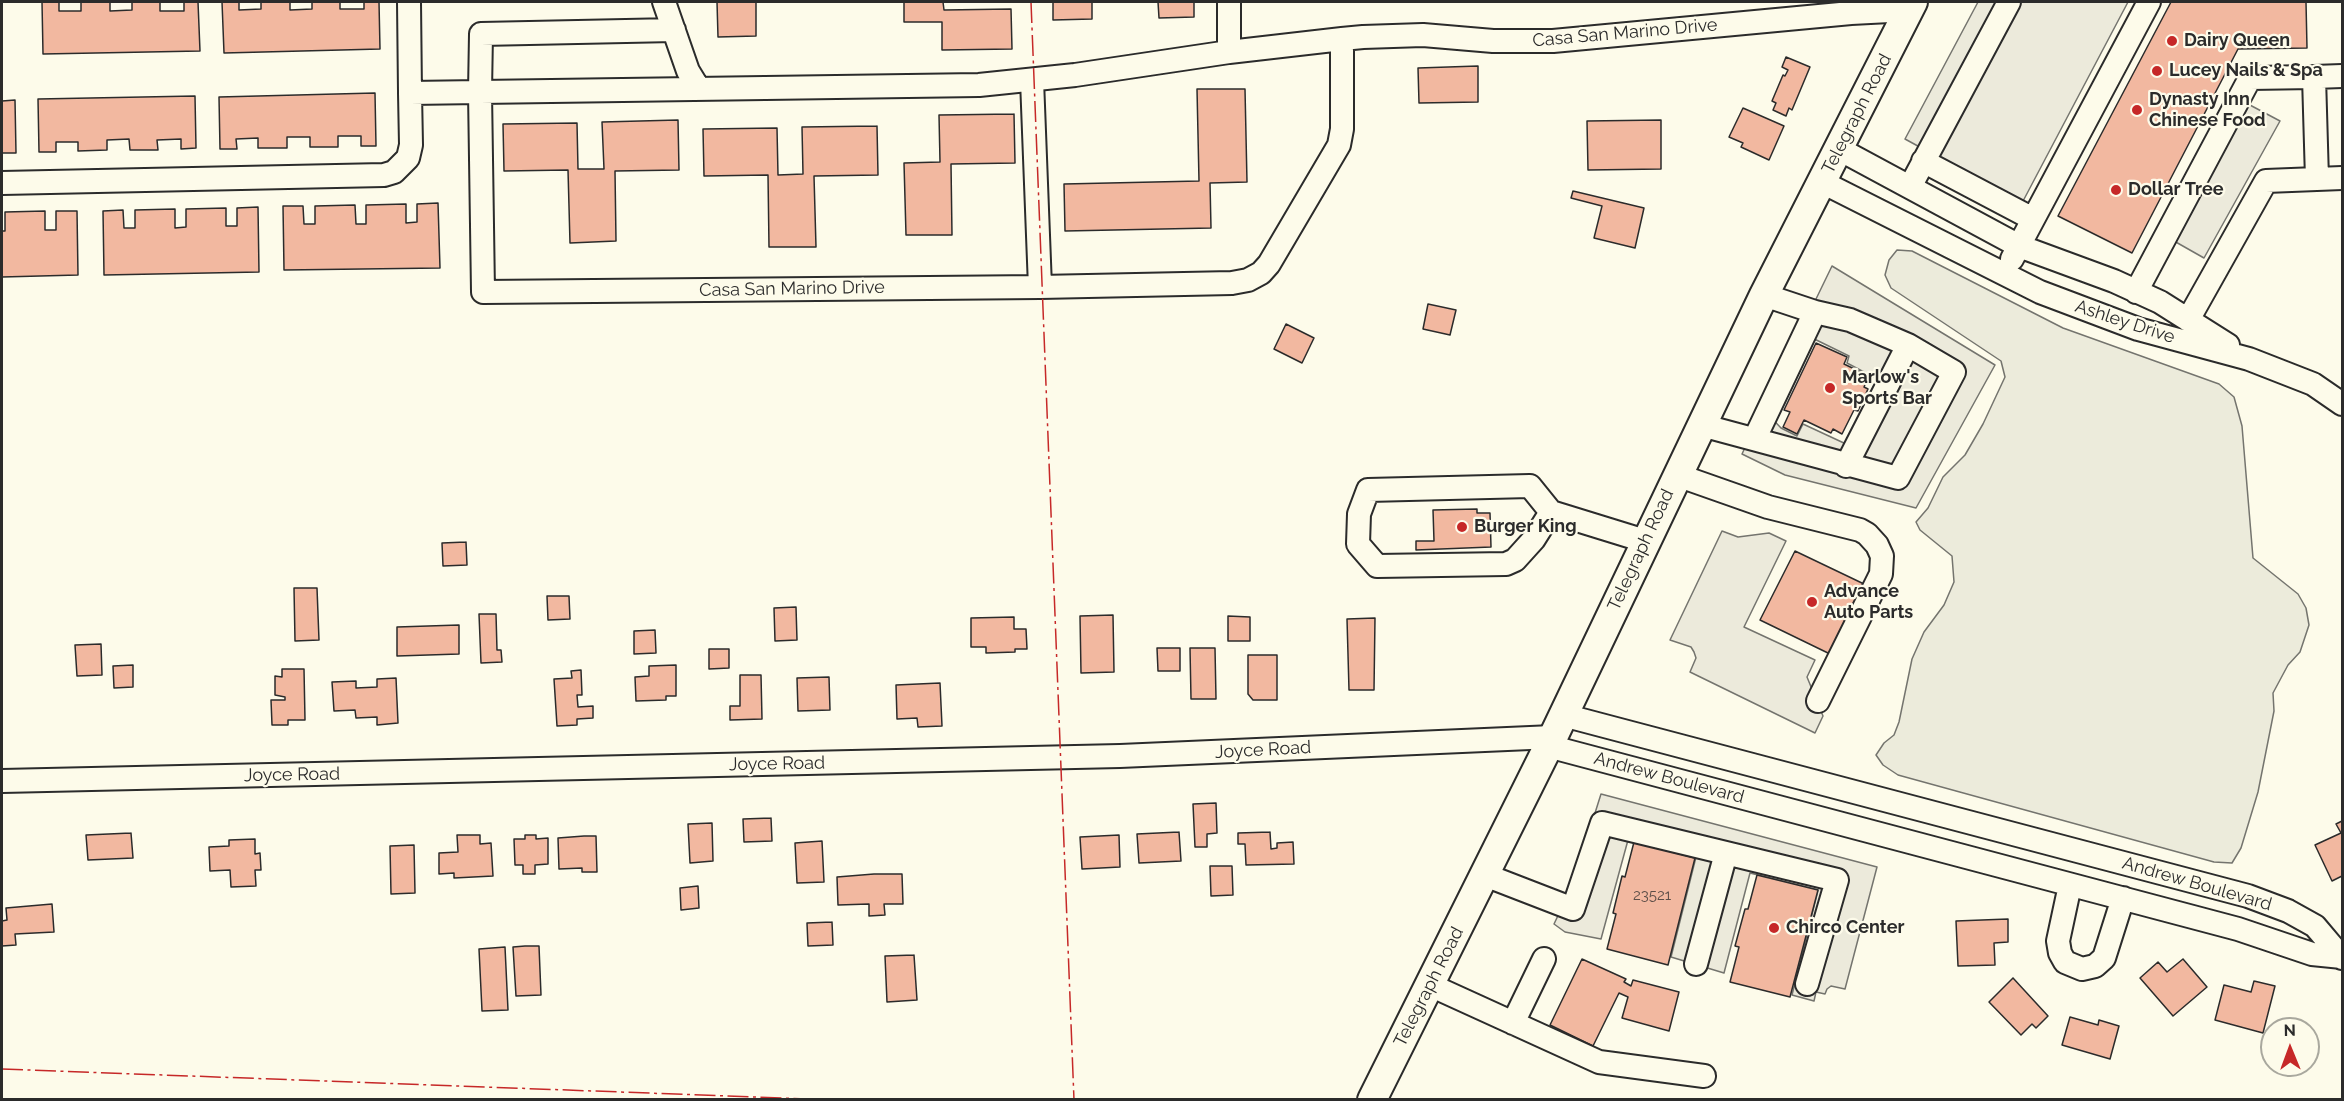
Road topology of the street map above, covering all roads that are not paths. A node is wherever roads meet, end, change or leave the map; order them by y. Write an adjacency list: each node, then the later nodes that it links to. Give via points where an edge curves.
1 (409, 2): 15 (street)
2 (664, 2): 7 (street)
3 (1229, 2): 9 (street)
4 (2009, 2): 17 (street)
5 (2150, 2): 23 (street)
6 (1911, 6): 8 (street, Casa San Marino Drive, via 1554,41 1423,35); 16 (main road, Telegraph Road)
7 (674, 30): 13 (street, via 688,71); 14 (street, via 481,34)
8 (1342, 39): 9 (street, Casa San Marino Drive); 26 (street, Casa San Marino Drive, via 1339,145 1261,273 1232,283)
9 (1229, 52): 12 (street, Casa San Marino Drive)
10 (2343, 76): 11 (street)
11 (2314, 77): 19 (street); 27 (street, via 2250,78)
12 (1032, 80): 13 (street, Casa San Marino Drive, via 979,85); 26 (street)
13 (699, 89): 14 (street, Casa San Marino Drive)
14 (480, 92): 15 (street); 26 (street, Casa San Marino Drive, via 483,292)
15 (410, 93): 21 (street, via 408,158 394,172 384,175)
16 (1839, 149): 20 (main road, Telegraph Road); 22 (street, Ashley Drive)
17 (1923, 162): 22 (street); 23 (street)
18 (2343, 178): 19 (street)
19 (2317, 179): 30 (street, via 2266,181)
20 (1822, 182): 25 (street, Ashley Drive); 28 (main road, Telegraph Road)
21 (2, 183)
22 (1910, 187): 24 (street, Ashley Drive)
23 (2033, 219): 24 (street)
24 (2019, 246): 25 (street); 27 (street, Ashley Drive)
25 (2005, 273): 32 (street, Ashley Drive, via 2080,309)
26 (1040, 286)
27 (2136, 292): 30 (street, Ashley Drive)
28 (1764, 295): 29 (street); 34 (main road, Telegraph Road)
29 (1815, 312): 31 (street, via 1850,320); 35 (street)
30 (2188, 320): 32 (street, Ashley Drive)
31 (1908, 345): 36 (street); 36 (street, via 1954,372 1898,478)
32 (2249, 359): 33 (street, Ashley Drive, via 2313,384)
33 (2343, 404)
34 (1701, 425): 35 (street); 37 (main road, Telegraph Road)
35 (1755, 438): 36 (street)
36 (1846, 466)
37 (1677, 475): 39 (main road, Telegraph Road); 40 (street, via 1768,507 1860,530 1877,544 1882,556 1881,574)
38 (1551, 512): 38 (street, via 1530,486 1368,490 1359,514 1358,544 1377,566 1506,564 1515,560 1534,539); 39 (street)
39 (1645, 541): 41 (main road, Telegraph Road)
40 (1818, 701)
41 (1555, 732): 42 (street, Andrew Boulevard); 43 (street, Joyce Road, via 1120,756); 44 (street, Andrew Boulevard); 49 (main road, Telegraph Road)
42 (1800, 777): 44 (street); 45 (street, Andrew Boulevard)
43 (2, 781)
44 (1790, 810): 46 (street, Andrew Boulevard)
45 (1921, 810): 46 (street); 48 (street, Andrew Boulevard)
46 (1912, 843): 50 (street, Andrew Boulevard)
47 (1726, 853): 49 (street, via 1602,823 1573,909); 55 (street); 56 (street, via 1837,880)
48 (2106, 859): 51 (street, Andrew Boulevard); 53 (street, Andrew Boulevard, via 2248,896 2288,911 2314,926)
49 (1485, 874): 57 (main road, Telegraph Road)
50 (2070, 885): 51 (street, Andrew Boulevard); 52 (street, via 2058,941 2065,962 2082,969 2095,966 2104,958)
51 (2096, 891): 52 (street, Andrew Boulevard)
52 (2123, 898): 53 (street, Andrew Boulevard, via 2312,954)
53 (2342, 957)
54 (1544, 959): 58 (street)
55 (1696, 964)
56 (1806, 984)
57 (1430, 986): 58 (street); 60 (main road, Telegraph Road)
58 (1513, 1023): 59 (street, via 1599,1062)
59 (1704, 1076)
60 (1372, 1100)

